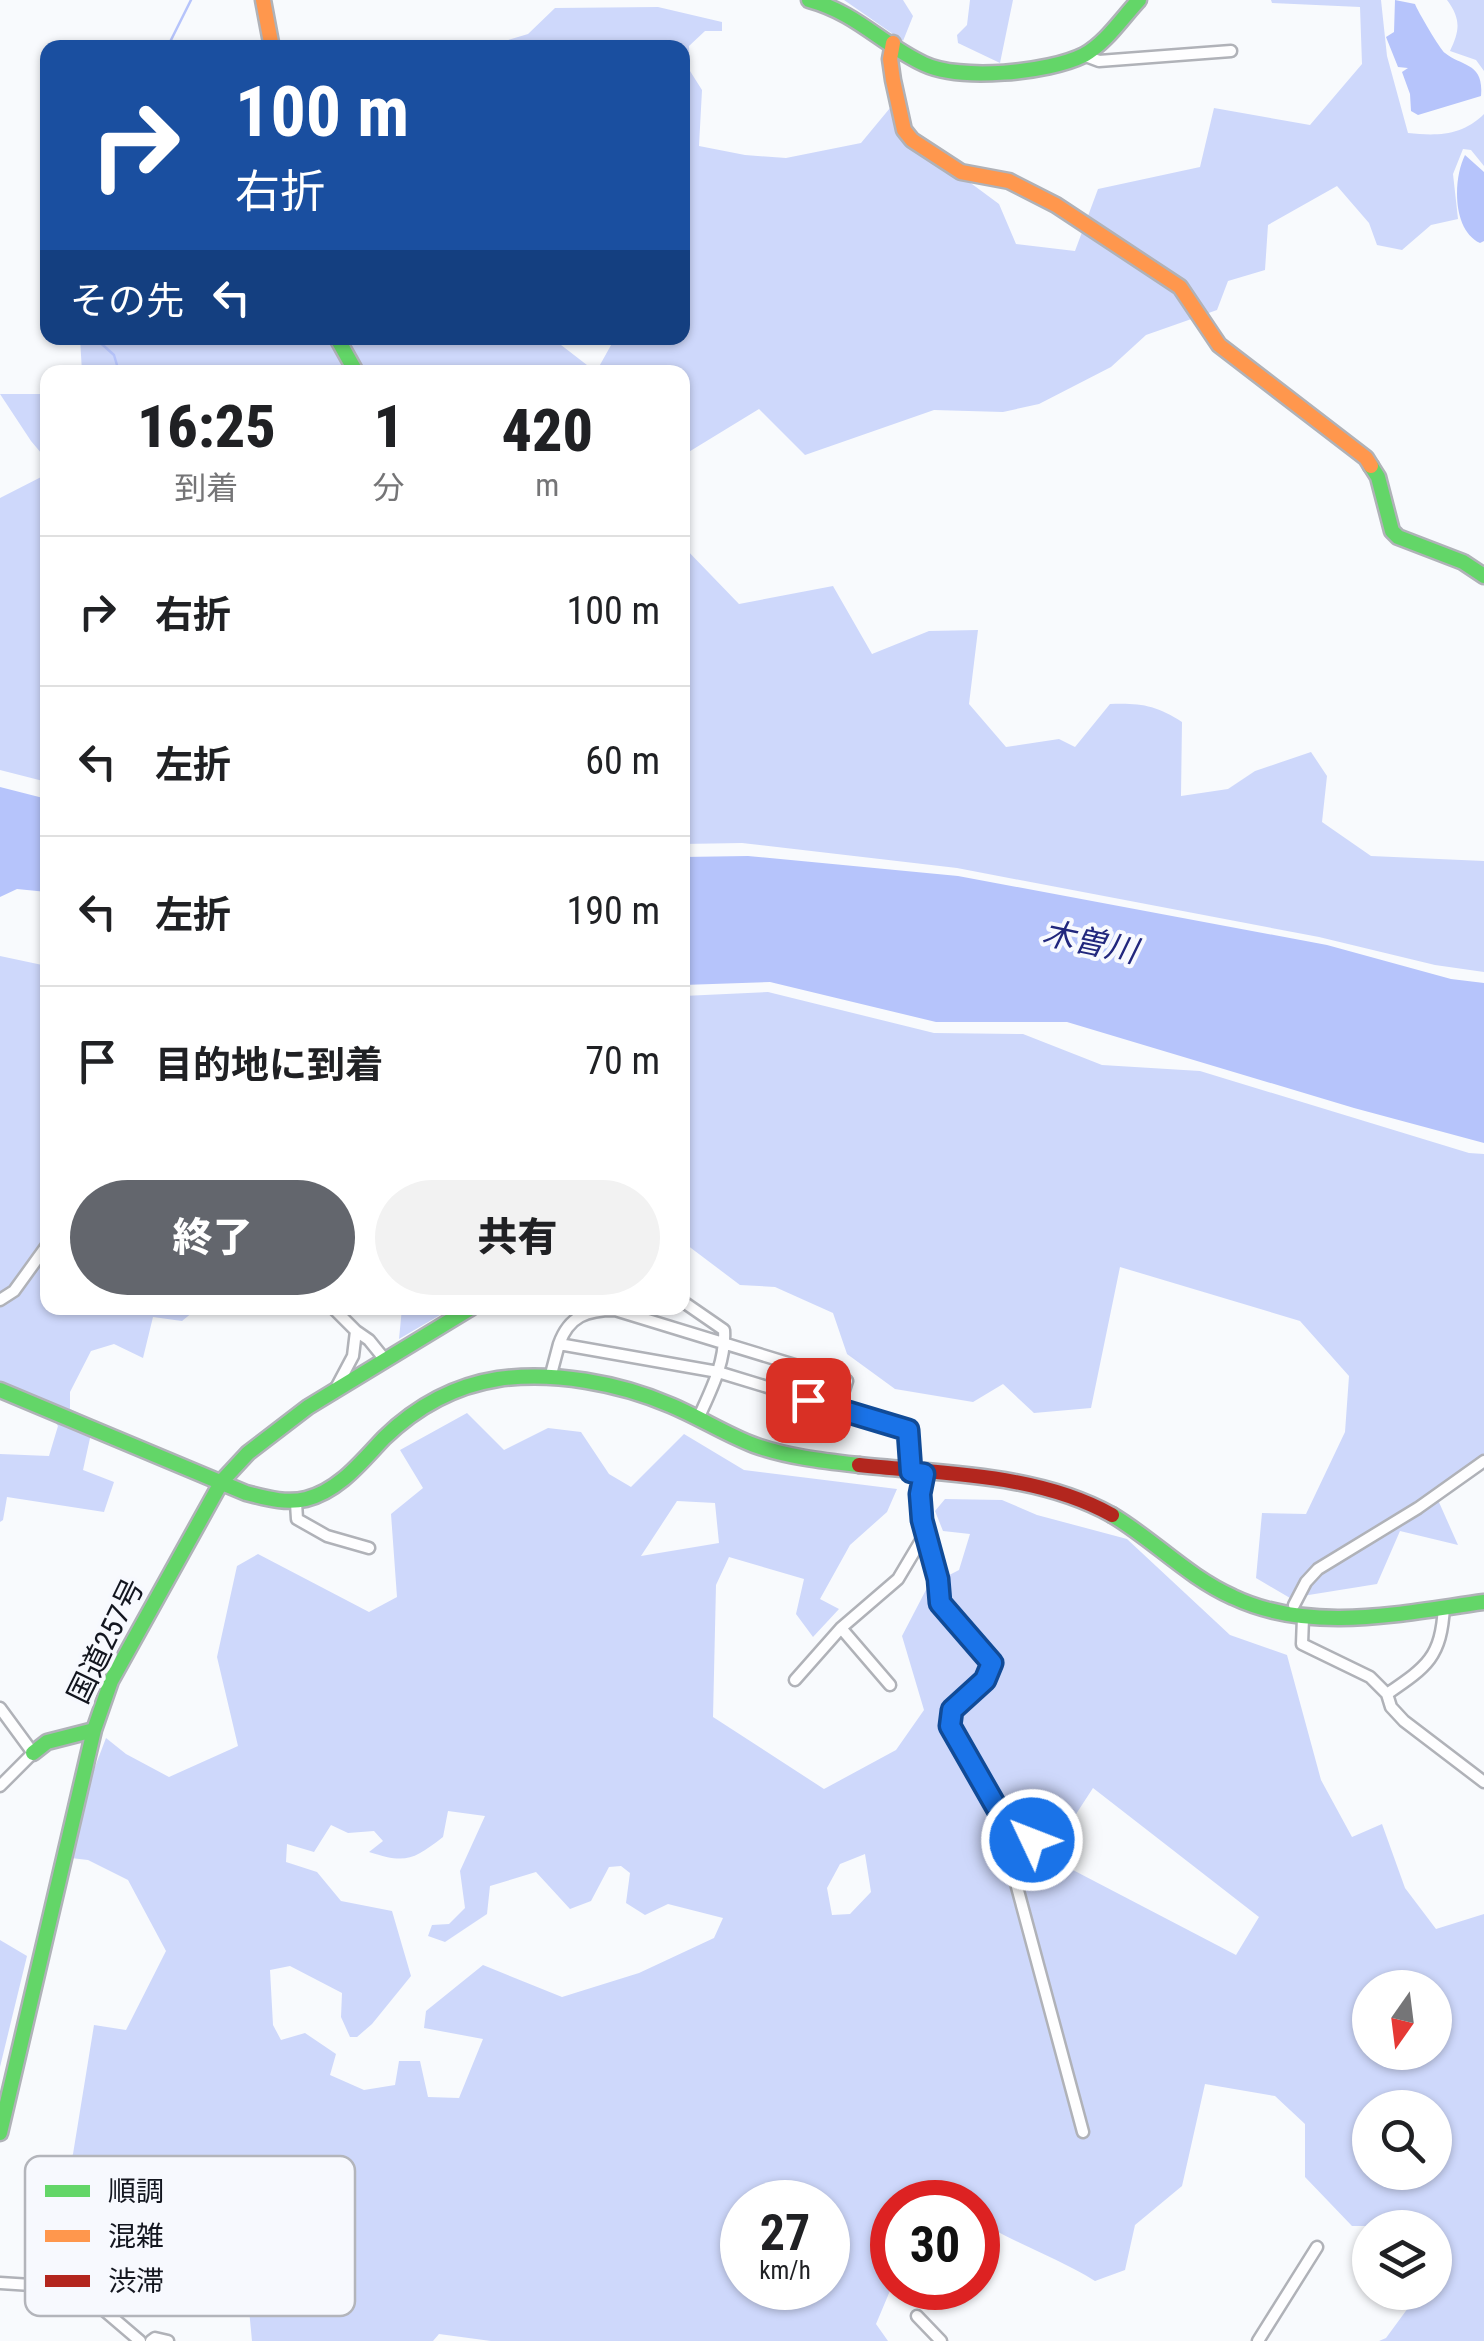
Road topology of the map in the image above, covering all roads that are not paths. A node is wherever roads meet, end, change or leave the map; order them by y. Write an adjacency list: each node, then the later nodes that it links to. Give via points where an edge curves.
1 (263, 0): 4 (main road)
2 (808, 0): 5 (main road, via 836,5)
3 (1139, 0): 7 (main road)
4 (270, 40)
5 (893, 43): 7 (main road, via 926,66 949,72 1059,64); 8 (main road, via 893,80 912,140 961,172 1025,188 1164,274 1188,295 1219,345 1366,458 1398,537)
6 (1231, 51): 7 (street, via 1099,61)
7 (1083, 55)
8 (1484, 576)
9 (40, 1255): 10 (street)
10 (0, 1300)
11 (690, 1306): 18 (street, via 724,1330)
12 (340, 1315): 16 (street)
13 (460, 1315): 19 (main road, 国道257号)
14 (580, 1315): 17 (street, via 564,1329)
15 (631, 1315): 18 (street)
16 (356, 1332): 19 (street); 23 (street, via 353,1356)
17 (560, 1344): 20 (street); 21 (street)
18 (725, 1345): 20 (street); 24 (street, via 847,1381)
19 (386, 1362): 23 (main road, 国道257号)
20 (718, 1372): 24 (street); 25 (street)
21 (550, 1378): 25 (main road, via 633,1392); 29 (main road, via 491,1380 436,1398 335,1485)
22 (0, 1390): 28 (main road)
23 (334, 1393): 28 (main road, 国道257号, via 264,1438)
24 (838, 1409): 27 (street, via 908,1430)
25 (698, 1419): 27 (main road, via 775,1452)
26 (1484, 1461): 34 (street, via 1318,1569 1306,1582)
27 (918, 1473): 30 (street); 34 (main road, via 1042,1489 1088,1503 1237,1600 1263,1611)
28 (222, 1482): 29 (main road, via 266,1500); 40 (main road, 国道257号, via 111,1681)
29 (296, 1503): 31 (street, via 297,1519)
30 (926, 1532): 35 (street, via 898,1579); 44 (street, via 940,1603 992,1663 985,1680 952,1710 950,1726 1002,1817 1032,1840 1014,1872)
31 (368, 1548)
32 (1484, 1602): 33 (main road)
33 (1444, 1607): 34 (main road, via 1341,1618); 38 (street, via 1436,1652)
34 (1299, 1611): 38 (street, via 1302,1644 1370,1677)
35 (840, 1628): 36 (street); 37 (street)
36 (795, 1680)
37 (890, 1685)
38 (1387, 1694): 42 (street, via 1404,1721)
39 (0, 1708): 41 (street)
40 (94, 1730): 41 (main road, via 47,1742); 45 (main road, 国道257号)
41 (33, 1753): 43 (street)
42 (1484, 1782)
43 (0, 1786)
44 (1084, 2132)
45 (0, 2133)
46 (1317, 2247): 55 (street)
47 (0, 2283): 48 (street)
48 (25, 2285)
49 (111, 2316): 51 (street)
50 (918, 2316): 54 (street)
51 (140, 2341)
52 (151, 2341): 53 (street)
53 (168, 2341)
54 (940, 2341)
55 (1258, 2341)

